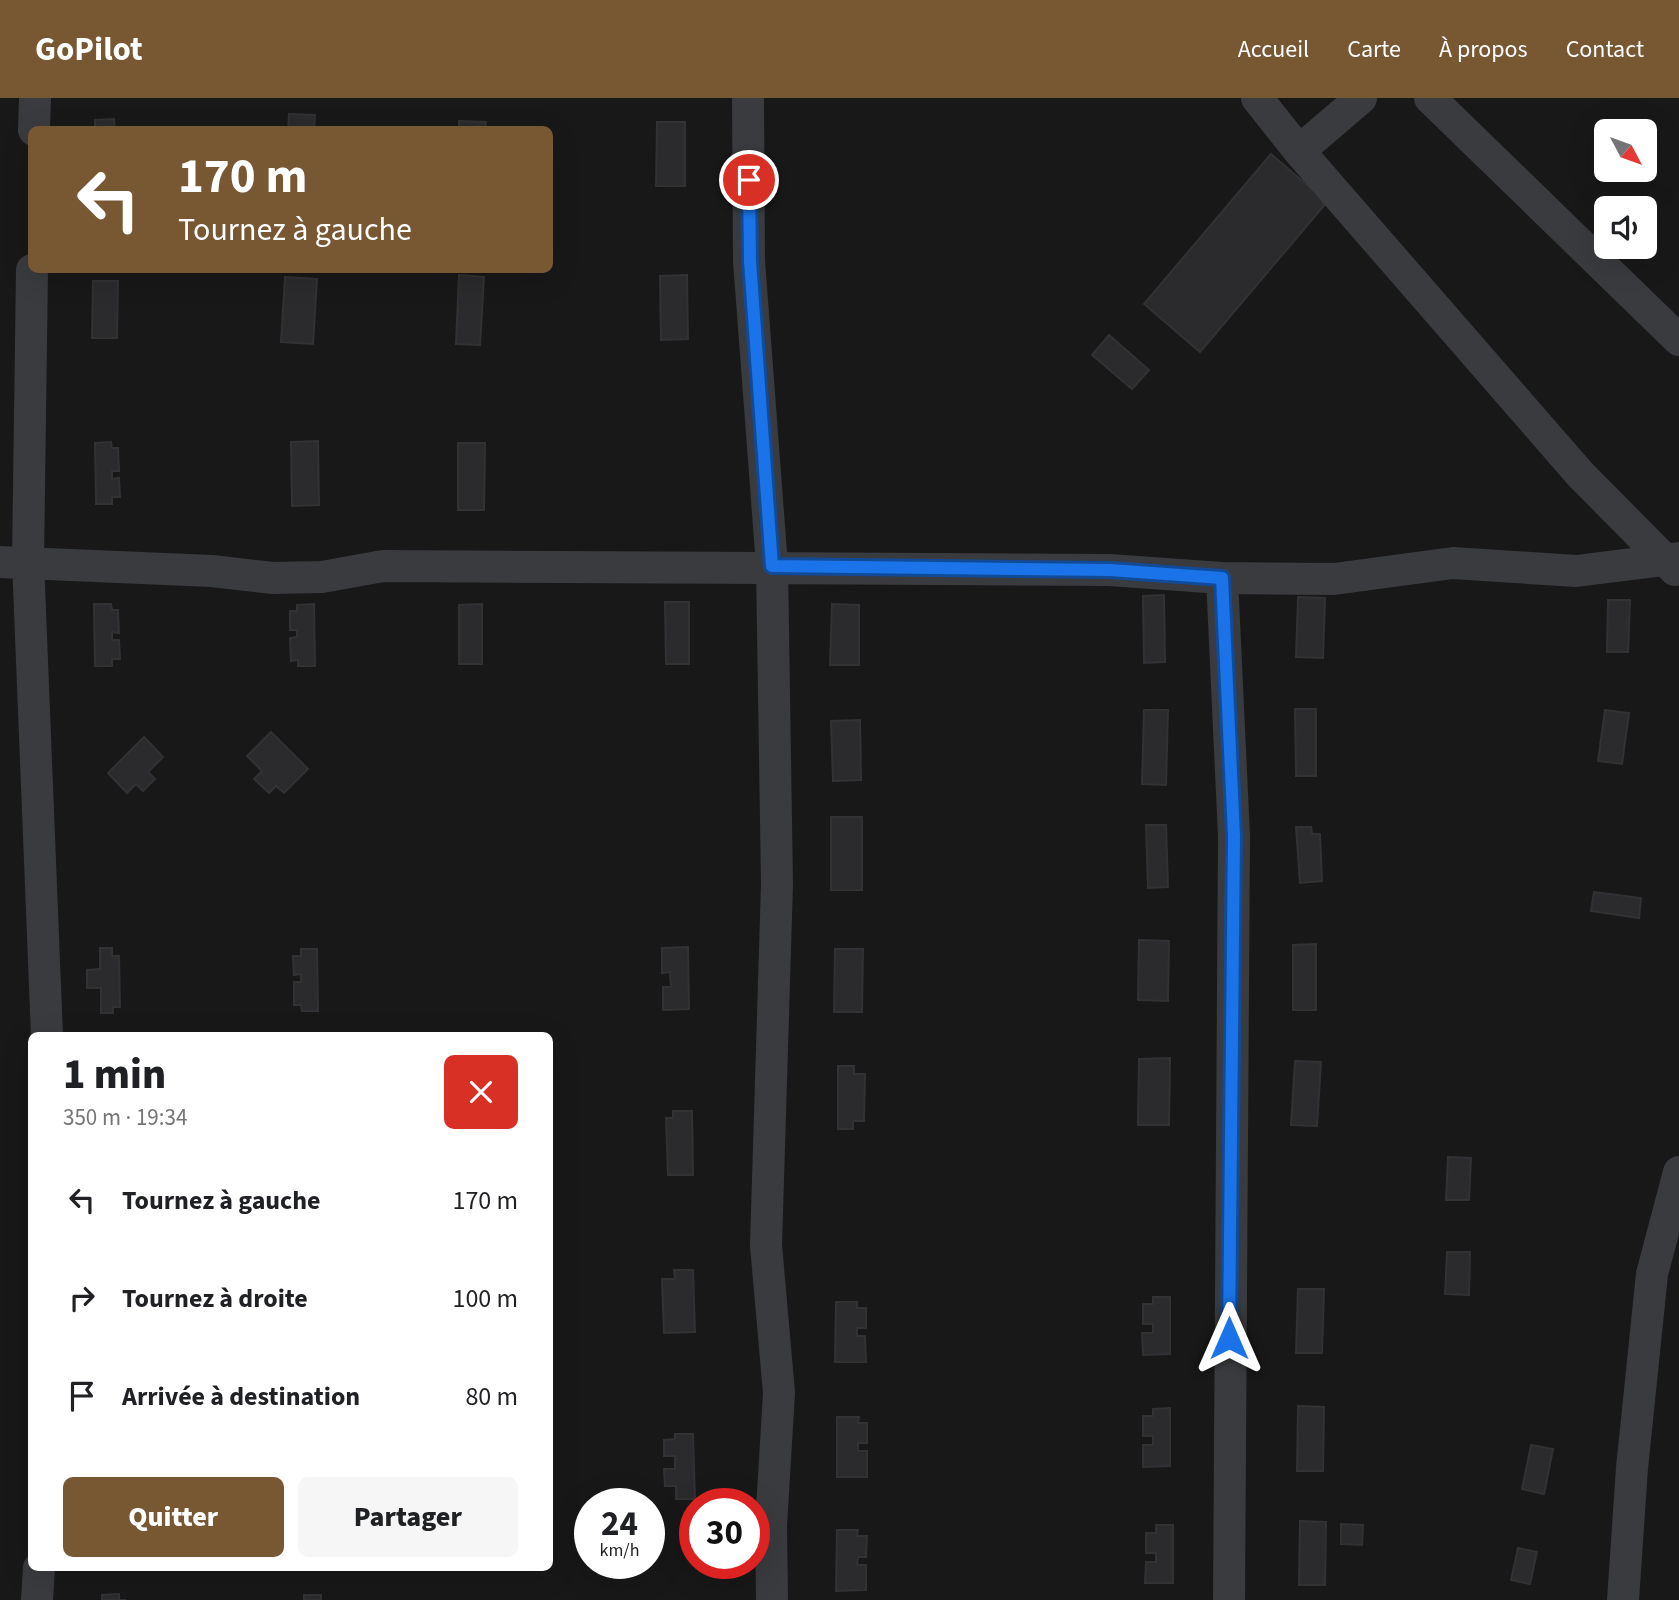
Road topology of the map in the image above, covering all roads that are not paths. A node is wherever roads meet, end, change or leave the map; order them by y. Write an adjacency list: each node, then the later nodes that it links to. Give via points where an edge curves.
1 (34, 98): 6 (street)
2 (748, 98): 12 (street, via 750,261)
3 (1257, 98): 7 (street)
4 (1361, 98): 7 (street)
5 (1430, 98): 9 (street)
6 (34, 126)
7 (1299, 151): 11 (street, via 1580,474)
8 (32, 273): 10 (street)
9 (1679, 340)
10 (14, 562): 12 (street, via 273,578 322,577 383,566); 14 (street)
11 (1674, 563): 13 (street, via 1576,571 1453,563 1334,579)
12 (772, 566): 13 (street, via 1110,570); 18 (street, via 777,884 766,1245 779,1393 771,1526)
13 (1222, 578): 19 (street, via 1234,836)
14 (47, 1032)
15 (1679, 1172): 20 (street, via 1652,1274)
16 (39, 1571): 17 (street)
17 (37, 1600)
18 (772, 1600)
19 (1229, 1600)
20 (1623, 1600)

